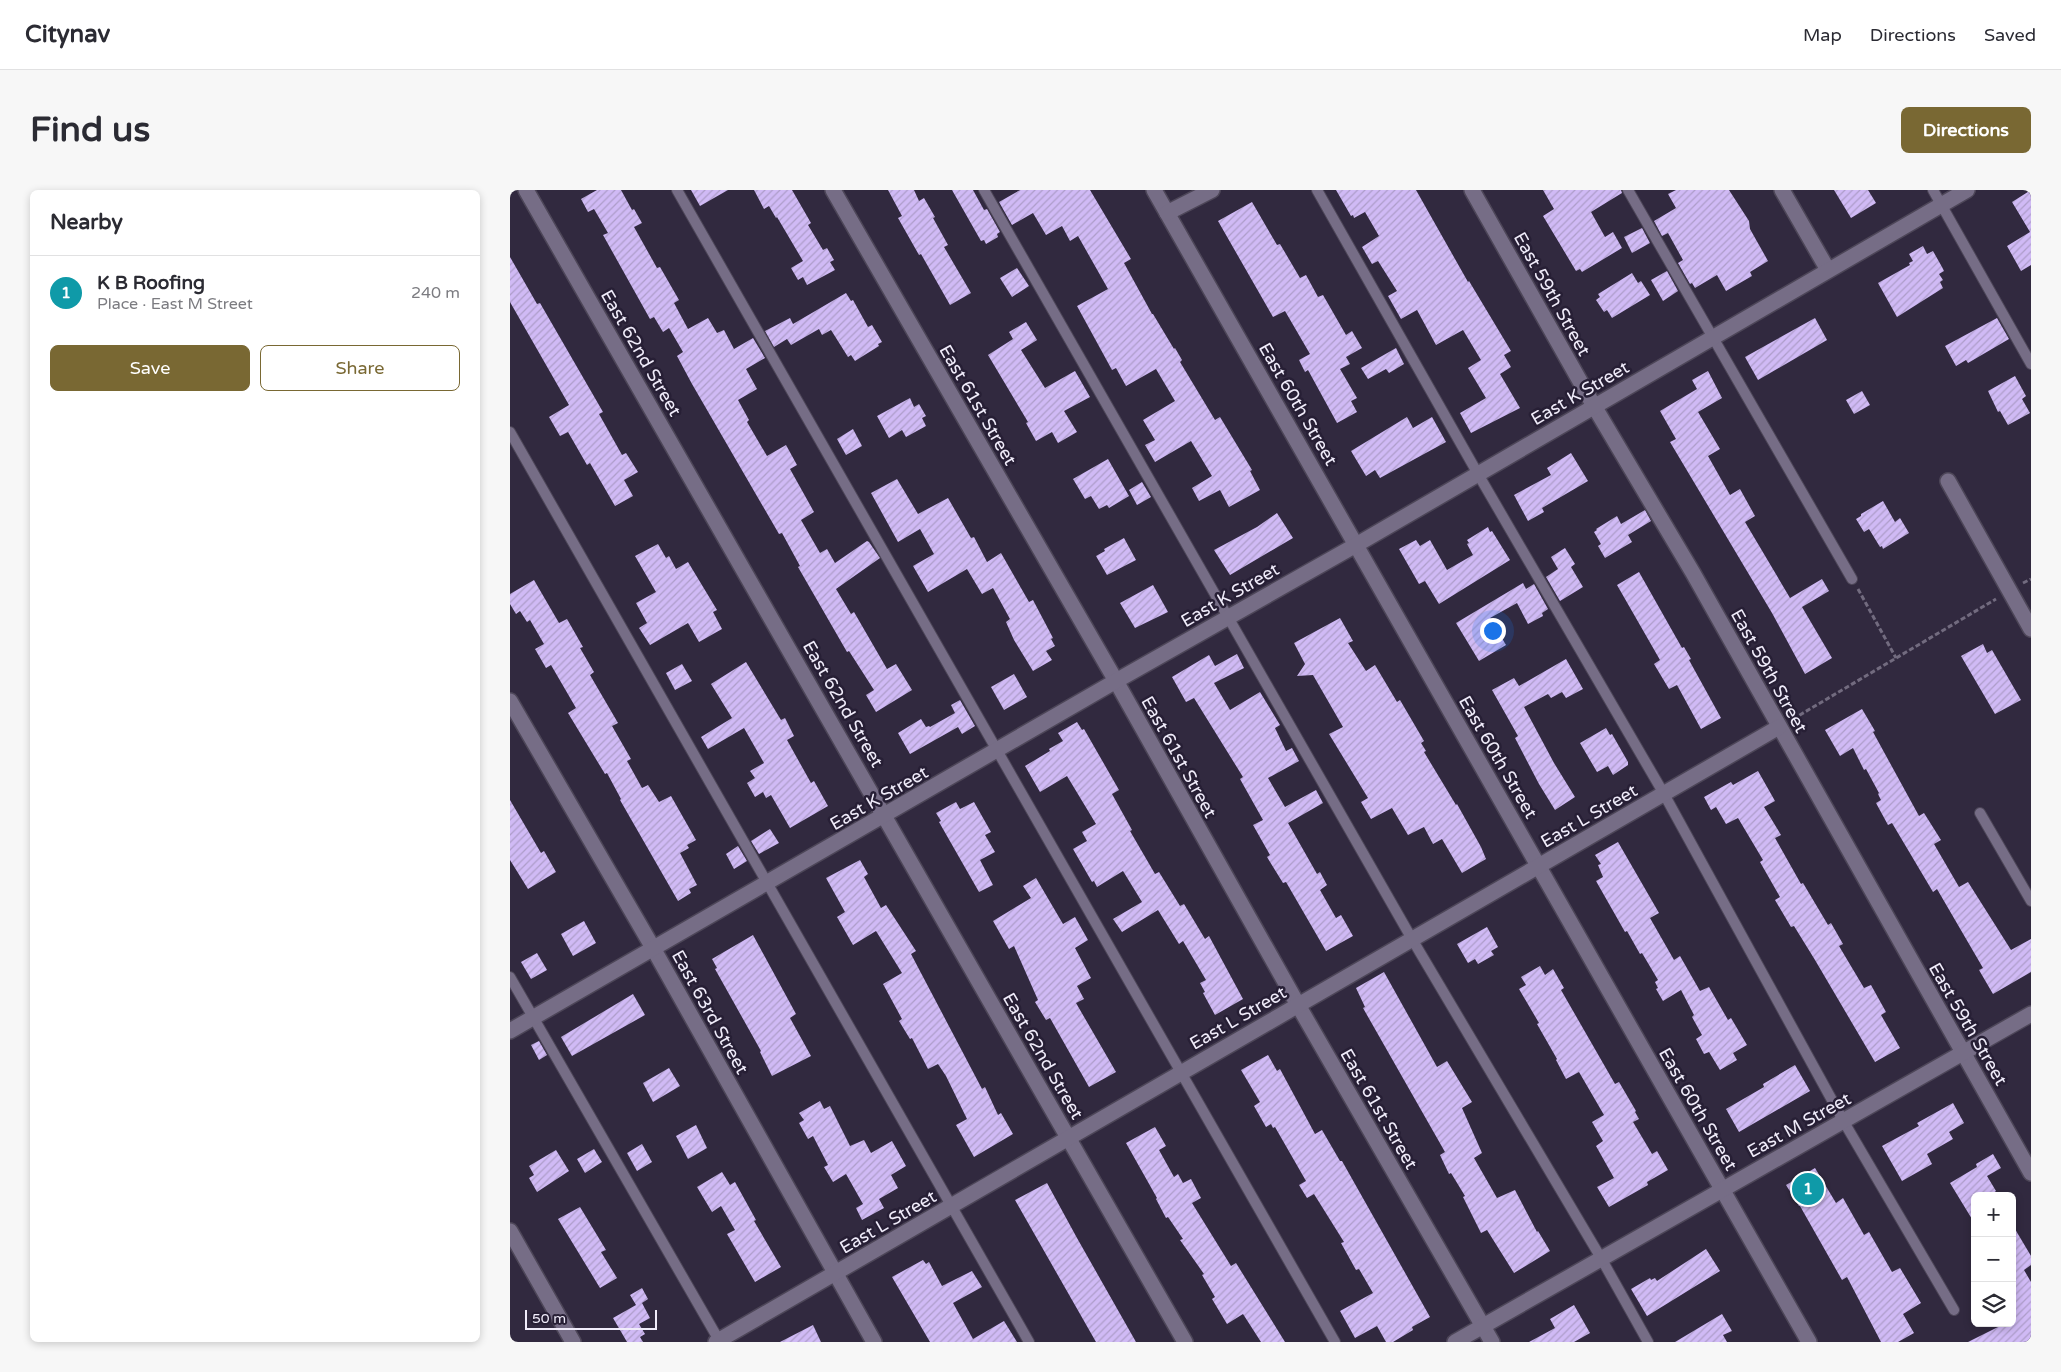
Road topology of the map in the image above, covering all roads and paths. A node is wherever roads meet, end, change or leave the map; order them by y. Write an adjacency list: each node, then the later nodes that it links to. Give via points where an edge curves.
1 (526, 190): 35 (street, East 62nd Street)
2 (676, 190): 32 (lane)
3 (833, 190): 29 (street, East 61st Street)
4 (984, 190): 26 (lane)
5 (1154, 190): 14 (street, East 60th Street)
6 (1212, 190): 14 (street)
7 (1317, 190): 20 (lane)
8 (1472, 190): 18 (street, East 59th Street)
9 (1628, 190): 16 (lane)
10 (1782, 190): 15 (street)
11 (1933, 190): 13 (lane)
12 (1967, 190): 13 (street, East K Street)
13 (1941, 205): 15 (street, East K Street); 17 (lane)
14 (1167, 213): 22 (street, East 60th Street)
15 (1828, 270): 16 (street, East K Street)
16 (1713, 338): 18 (street, East K Street); 23 (lane)
17 (2031, 364)
18 (1594, 406): 20 (street, East K Street); 31 (street, East 59th Street)
19 (510, 432): 37 (lane)
20 (1478, 474): 22 (street, East K Street); 33 (lane)
21 (1948, 481): 25 (street)
22 (1356, 545): 26 (street, East K Street); 36 (street, East 60th Street)
23 (1852, 579): 28 (path)
24 (2031, 579): 25 (path)
25 (2010, 591): 27 (street); 28 (path)
26 (1228, 618): 29 (street, East K Street); 39 (lane)
27 (2031, 629)
28 (1896, 658): 31 (path)
29 (1116, 681): 32 (street, East K Street); 42 (street, East 61st Street)
30 (510, 701): 40 (street, East 63rd Street)
31 (1779, 727): 33 (street, East L Street); 46 (street, East 59th Street)
32 (997, 751): 35 (street, East K Street); 47 (lane)
33 (1664, 794): 36 (street, East L Street); 48 (lane)
34 (1980, 813): 38 (lane)
35 (885, 816): 37 (street, East K Street); 49 (street, East 62nd Street)
36 (1538, 866): 39 (street, East L Street); 51 (street, East 60th Street)
37 (767, 883): 40 (street, East K Street); 52 (lane)
38 (2031, 901)
39 (1412, 939): 42 (street, East L Street); 54 (lane)
40 (653, 948): 44 (street, East K Street); 55 (street, East 63rd Street)
41 (510, 976): 44 (lane)
42 (1298, 1005): 47 (street, East L Street); 57 (street, East 61st Street)
43 (2031, 1014): 46 (street, East M Street)
44 (534, 1018): 45 (street, East K Street); 58 (lane)
45 (510, 1032)
46 (1962, 1053): 48 (street, East M Street); 50 (street, East 59th Street)
47 (1181, 1073): 49 (street, East L Street); 63 (lane)
48 (1844, 1122): 51 (street, East M Street); 56 (lane)
49 (1068, 1138): 52 (street, East L Street); 62 (street, East 62nd Street)
50 (2031, 1173)
51 (1722, 1189): 54 (street, East M Street); 67 (street, East 60th Street)
52 (952, 1206): 55 (street, East L Street); 61 (lane)
53 (510, 1231): 59 (street)
54 (1601, 1258): 57 (street, East M Street); 66 (lane)
55 (835, 1274): 58 (street, East L Street); 60 (street, East 63rd Street)
56 (1954, 1310)
57 (1482, 1325): 64 (street, East M Street); 65 (street, East 61st Street)
58 (718, 1341)
59 (573, 1342)
60 (874, 1342)
61 (1029, 1342)
62 (1185, 1342)
63 (1335, 1342)
64 (1455, 1342)
65 (1492, 1342)
66 (1648, 1342)
67 (1809, 1342)

